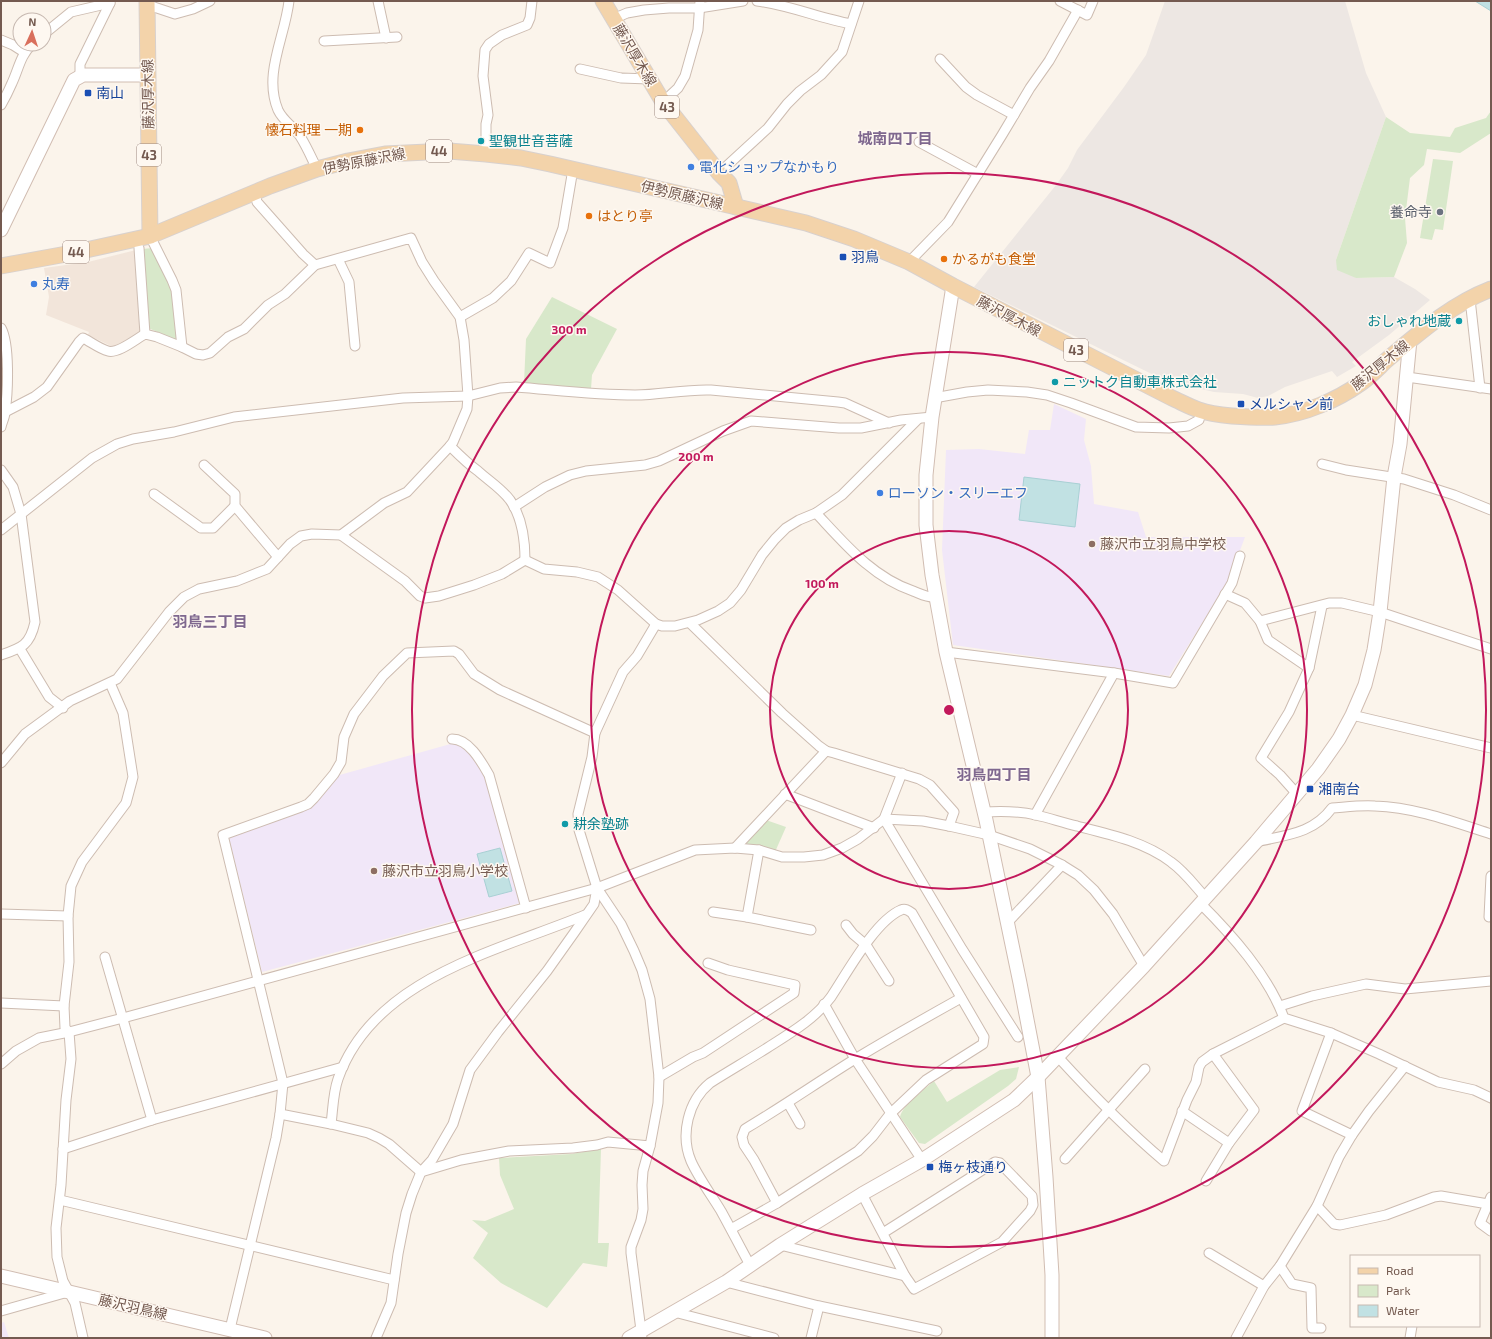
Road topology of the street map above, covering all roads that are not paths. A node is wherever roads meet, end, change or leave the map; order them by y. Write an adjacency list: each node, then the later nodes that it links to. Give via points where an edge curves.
1 (210, 1): 11 (street, via 193,10 174,14)
2 (289, 1): 33 (street, via 274,68 274,95 278,110 300,137)
3 (378, 1): 18 (street)
4 (532, 1): 32 (street, via 527,25 502,35 489,44 486,50)
5 (603, 1): 14 (main road, 藤沢厚木線 / 43)
6 (743, 1): 12 (street)
7 (757, 1): 15 (street)
8 (859, 1): 15 (street)
9 (1060, 1): 13 (street)
10 (1092, 1): 13 (street, via 1087,15)
11 (148, 3): 25 (main road, 藤沢厚木線 / 43)
12 (700, 5): 14 (street, via 644,10); 28 (street, via 698,30 685,76 678,88)
13 (1078, 10): 30 (street)
14 (613, 19): 27 (main road, 藤沢厚木線 / 43)
15 (851, 24): 35 (street, via 842,52 821,75 787,104 768,128)
16 (52, 27): 26 (street, via 71,12 110,3 80,64)
17 (397, 37): 18 (street)
18 (386, 38): 20 (street)
19 (1, 40): 21 (street)
20 (324, 41)
21 (12, 44)
22 (24, 52): 29 (street)
23 (940, 59): 30 (street, via 966,87)
24 (580, 69): 27 (street, via 621,78)
25 (148, 75): 26 (street); 40 (main road, 藤沢厚木線 / 43)
26 (80, 76): 39 (street, via 74,80)
27 (649, 79): 28 (main road, 藤沢厚木線 / 43)
28 (664, 102): 35 (main road, 藤沢厚木線 / 43)
29 (1, 105)
30 (1014, 115): 36 (street)
31 (919, 142): 36 (street)
32 (486, 154): 33 (main road, 伊勢原藤沢線 / 44, via 449,151 385,154); 34 (main road, 伊勢原藤沢線 / 44, via 521,158)
33 (317, 169): 37 (main road, 伊勢原藤沢線 / 44)
34 (573, 170): 38 (main road, 伊勢原藤沢線 / 44); 49 (street, via 563,228 550,263 529,253 511,281 493,298)
35 (719, 173): 38 (main road, 藤沢厚木線 / 43, via 729,183)
36 (978, 174): 43 (street, via 948,222)
37 (255, 193): 40 (main road, 伊勢原藤沢線 / 44); 44 (street, via 257,202)
38 (736, 207): 43 (main road, 藤沢厚木線 / 43, via 806,223)
39 (1, 230)
40 (150, 236): 45 (main road, 伊勢原藤沢線 / 44); 54 (street, via 176,290)
41 (139, 248): 51 (street)
42 (338, 259): 44 (street); 49 (street, via 412,238 422,262); 53 (street, via 349,282)
43 (909, 262): 46 (main road, 藤沢厚木線 / 43)
44 (315, 265): 54 (street, via 285,294 210,353 203,355)
45 (1, 266)
46 (952, 286): 59 (street); 60 (main road, 藤沢厚木線 / 43)
47 (1491, 289): 48 (main road, 藤沢厚木線 / 43)
48 (1470, 299): 52 (main road, 藤沢厚木線 / 43, via 1440,317); 56 (street)
49 (460, 317): 58 (street)
50 (1, 328): 61 (street, via 7,365)
51 (145, 334): 54 (street); 61 (street, via 114,351 83,338 47,387)
52 (1410, 340): 55 (street); 60 (main road, 藤沢厚木線 / 43, via 1362,382 1319,405 1275,417 1219,415)
53 (355, 346)
54 (182, 347)
55 (1407, 377): 56 (street); 70 (street)
56 (1480, 388): 57 (street)
57 (1491, 389)
58 (468, 396): 64 (street, via 516,387 618,395 711,390 845,403); 66 (street, via 467,409); 76 (street, via 403,398 234,417 133,439 117,444 92,458)
59 (934, 398): 60 (street, via 988,390 1027,392 1072,403 1136,427 1188,426 1199,420); 62 (street)
60 (1201, 411)
61 (5, 412): 65 (street)
62 (932, 417): 63 (street); 83 (street, via 926,475 926,525)
63 (918, 418): 64 (street); 75 (street, via 842,495)
64 (889, 422): 73 (street, via 861,428 839,428 751,422 723,431 659,461 570,475)
65 (1, 427)
66 (450, 446): 73 (street, via 504,492); 78 (street, via 407,492 384,503)
67 (1322, 464): 70 (street)
68 (204, 465): 72 (street, via 235,494)
69 (1, 470): 76 (street, via 13,486)
70 (1394, 477): 74 (street, via 1454,495); 85 (street)
71 (154, 494): 72 (street, via 201,528 213,528)
72 (235, 506): 80 (street)
73 (514, 507): 81 (street, via 522,530)
74 (1491, 510)
75 (816, 513): 83 (street, via 846,545 885,579 928,598); 87 (street, via 786,528 775,539 730,603)
76 (21, 514): 77 (street); 89 (street, via 35,622 32,634)
77 (1, 530)
78 (341, 535): 80 (street, via 301,536); 81 (street, via 405,581 424,598 474,585 502,574)
79 (1240, 556): 82 (street, via 1232,583)
80 (278, 557): 95 (street, via 267,569 237,581 199,588 184,597 169,612 117,679)
81 (525, 560): 88 (street, via 544,569 598,577 618,590)
82 (1225, 594): 86 (street, via 1245,603); 94 (street, via 1173,683)
83 (936, 596): 91 (street)
84 (1322, 606): 85 (street, via 1336,602); 86 (street); 93 (street)
85 (1380, 612): 90 (street); 97 (street, via 1365,685)
86 (1260, 622): 93 (street, via 1268,640)
87 (690, 623): 88 (street, via 675,626); 101 (street, via 782,713)
88 (656, 624): 98 (street, via 637,656 623,672)
89 (20, 648): 92 (street); 96 (street, via 48,697)
90 (1491, 648)
91 (946, 652): 94 (street); 106 (street)
92 (1, 655)
93 (1309, 668): 105 (street, via 1289,712 1261,758)
94 (1114, 673): 107 (street)
95 (110, 683): 96 (street, via 70,701); 123 (street, via 123,713 133,778 126,803 82,862 71,886)
96 (63, 708): 102 (street, via 25,734)
97 (1352, 715): 100 (street); 105 (street, via 1340,739)
98 (595, 732): 118 (street, via 592,757 578,814 579,830); 135 (street, via 500,690 474,674 454,651 408,653 383,676 354,714 344,737 341,762 308,804 223,835)
99 (452, 738): 120 (street, via 459,739 469,747 489,775)
100 (1491, 748)
101 (826, 751): 103 (street); 104 (street)
102 (1, 763)
103 (902, 773): 108 (street); 109 (street, via 930,785 942,798 954,812)
104 (785, 794): 110 (street); 114 (street)
105 (1297, 794): 113 (street)
106 (984, 812): 107 (street, via 1002,811); 112 (street)
107 (1035, 815): 119 (street, via 1100,832 1154,852 1171,861 1184,873)
108 (884, 819): 109 (street, via 922,821); 110 (street); 146 (street)
109 (949, 826): 112 (street)
110 (874, 828): 115 (street, via 842,848 823,855 782,857)
111 (1491, 834): 113 (street, via 1423,814 1374,806 1332,808 1315,825 1302,831)
112 (989, 835): 116 (street, via 1030,849); 127 (street)
113 (1256, 842): 119 (street)
114 (735, 848): 115 (street); 118 (street, via 695,850)
115 (759, 850): 125 (street)
116 (1062, 865): 127 (street); 133 (street, via 1094,890 1113,914)
117 (1491, 876): 126 (street)
118 (597, 888): 120 (street); 124 (street, via 594,904); 154 (street, via 621,924 646,983)
119 (1202, 900): 133 (street); 141 (street, via 1258,971)
120 (526, 908): 135 (street)
121 (713, 912): 125 (street)
122 (1, 914): 123 (street)
123 (68, 916): 140 (street, via 69,962)
124 (585, 916): 151 (street, via 476,956 408,993 384,1010 366,1028); 172 (street, via 548,971 470,1070 453,1124 432,1160)
125 (747, 917): 129 (street)
126 (1489, 917)
127 (1007, 923): 155 (street)
128 (846, 925): 130 (street)
129 (811, 930)
130 (866, 945): 136 (street); 137 (street, via 886,920 906,909 912,913); 139 (street)
131 (105, 957): 142 (street)
132 (708, 963): 154 (street, via 734,972 795,986 794,993 703,1053)
133 (1144, 966): 148 (street)
134 (1491, 980): 141 (street, via 1405,989 1366,984)
135 (260, 981): 142 (street); 156 (street)
136 (889, 981)
137 (960, 998): 149 (street); 162 (street, via 984,1037 983,1044 926,1080)
138 (1, 1003): 140 (street)
139 (824, 1004): 149 (street); 179 (street, via 789,1034 710,1083 695,1100 689,1115 686,1143 691,1161)
140 (64, 1006): 144 (street, via 64,1028)
141 (1280, 1006): 143 (street)
142 (123, 1018): 144 (street); 163 (street)
143 (1284, 1018): 145 (street); 147 (street)
144 (69, 1032): 150 (street, via 39,1038 16,1051); 169 (street, via 71,1059)
145 (1331, 1033): 152 (street); 166 (street, via 1302,1111)
146 (1018, 1037)
147 (1213, 1054): 160 (street, via 1199,1067 1196,1082); 167 (street, via 1254,1110)
148 (1058, 1057): 155 (street); 159 (street)
149 (855, 1059): 158 (street); 162 (street)
150 (1, 1064)
151 (343, 1066): 156 (street); 164 (street, via 338,1080)
152 (1405, 1066): 157 (street, via 1438,1082 1474,1090); 166 (street)
153 (1145, 1069): 159 (street)
154 (659, 1077): 168 (street, via 658,1103)
155 (1038, 1077): 171 (street, via 1014,1100); 207 (street, via 1052,1275)
156 (283, 1083): 161 (street); 163 (street)
157 (1491, 1098)
158 (788, 1103): 165 (street); 177 (street, via 744,1129 742,1137)
159 (1108, 1109): 160 (street, via 1164,1161); 170 (street)
160 (1182, 1111): 167 (street)
161 (280, 1114): 164 (street); 183 (street)
162 (890, 1114): 171 (street); 177 (street, via 858,1151)
163 (152, 1120): 169 (street)
164 (331, 1124): 172 (street, via 379,1138)
165 (800, 1124)
166 (1352, 1135): 178 (street, via 1339,1157)
167 (1229, 1143): 173 (street)
168 (650, 1146): 172 (street, via 608,1142 573,1148 509,1151 461,1160); 200 (street, via 642,1184 641,1220 631,1247)
169 (63, 1149): 175 (street)
170 (1065, 1159)
171 (922, 1160): 174 (street)
172 (421, 1172): 189 (street, via 406,1213)
173 (1206, 1181)
174 (862, 1194): 181 (street); 182 (street)
175 (60, 1200): 183 (street); 192 (street, via 56,1228 57,1257 63,1281)
176 (1490, 1201): 178 (street, via 1434,1197 1386,1215 1340,1224 1334,1224); 180 (street, via 1480,1223)
177 (777, 1203): 179 (street)
178 (1318, 1206): 186 (street)
179 (731, 1229): 185 (street)
180 (1491, 1231)
181 (883, 1233): 188 (street); 188 (street, via 995,1162 1000,1163 1032,1196 1033,1205 1030,1211 998,1246 914,1289)
182 (780, 1245): 185 (street); 188 (street)
183 (249, 1246): 189 (street); 198 (street)
184 (1209, 1253): 191 (street)
185 (750, 1265): 190 (street)
186 (1280, 1266): 191 (street); 197 (street, via 1292,1284 1311,1288 1312,1328)
187 (1, 1276): 192 (street, 藤沢羽鳥線)
188 (905, 1276)
189 (394, 1280): 203 (street, via 391,1303)
190 (726, 1282): 193 (street); 195 (street)
191 (1264, 1286): 208 (street)
192 (69, 1292): 194 (street); 198 (street, 藤沢羽鳥線); 201 (street, via 75,1303)
193 (819, 1306): 199 (street); 206 (street)
194 (1, 1311)
195 (674, 1312): 200 (street); 205 (street)
196 (1412, 1327): 209 (street)
197 (1321, 1328)
198 (230, 1330): 202 (street, 藤沢羽鳥線)
199 (937, 1331)
200 (642, 1334): 204 (street)
201 (83, 1338)
202 (265, 1338)
203 (376, 1338)
204 (629, 1338)
205 (774, 1338)
206 (811, 1338)
207 (1052, 1338)
208 (1236, 1338)
209 (1410, 1338)

